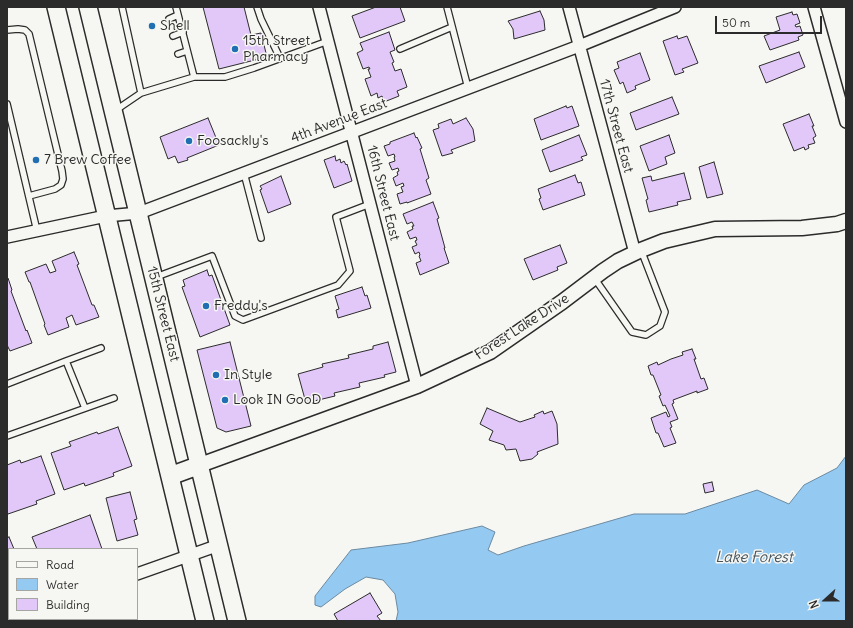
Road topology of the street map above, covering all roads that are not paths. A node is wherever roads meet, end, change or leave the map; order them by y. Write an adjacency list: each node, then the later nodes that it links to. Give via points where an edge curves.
1 (56, 7): 44 (main road)
2 (88, 7): 35 (main road, 15th Street East)
3 (122, 7): 12 (lane)
4 (176, 7): 13 (lane)
5 (257, 7): 28 (lane)
6 (319, 7): 21 (street, 16th Street East)
7 (447, 7): 15 (lane)
8 (569, 7): 22 (street, 17th Street East)
9 (675, 7): 22 (street, 4th Avenue East)
10 (814, 7): 37 (street)
11 (130, 13): 12 (lane)
12 (124, 15): 19 (lane)
13 (178, 15): 14 (lane); 18 (lane)
14 (169, 19)
15 (452, 27): 24 (lane); 32 (lane)
16 (7, 30): 41 (lane, via 25,30 29,34 62,171 61,185 56,189)
17 (135, 32): 19 (lane)
18 (183, 32): 20 (lane); 25 (lane)
19 (128, 34): 26 (lane)
20 (173, 36)
21 (328, 41): 28 (lane); 39 (street, 16th Street East)
22 (579, 46): 32 (street, 4th Avenue East); 49 (street, 17th Street East)
23 (139, 49): 26 (lane)
24 (400, 49)
25 (187, 51): 27 (lane); 31 (lane)
26 (132, 52): 30 (lane)
27 (178, 54)
28 (280, 58): 31 (lane, via 224,76)
29 (143, 68): 30 (lane)
30 (136, 71): 33 (lane)
31 (194, 77): 33 (lane)
32 (468, 88): 39 (street, 4th Avenue East)
33 (142, 93): 35 (lane)
34 (7, 104): 38 (lane)
35 (114, 112): 43 (main road, 15th Street East)
36 (7, 118): 38 (lane)
37 (846, 122)
38 (12, 127): 41 (lane)
39 (352, 132): 40 (street, 4th Avenue East); 42 (street, 16th Street East)
40 (244, 173): 43 (street, 4th Avenue East); 48 (lane)
41 (29, 196): 46 (lane)
42 (370, 204): 50 (lane, via 336,217 350,271 338,285 244,320 235,316 212,256); 55 (street, 16th Street East)
43 (139, 213): 44 (street, 4th Avenue East); 50 (main road, 15th Street East)
44 (106, 216): 46 (street, 4th Avenue East); 60 (main road)
45 (846, 220): 49 (street, Forest Lake Drive, via 837,224 802,228 715,229 664,241)
46 (37, 231): 47 (street, 4th Avenue East)
47 (7, 237)
48 (261, 238)
49 (638, 252): 51 (street, Forest Lake Drive); 51 (lane, via 665,312 660,326 646,335 632,332)
50 (154, 278): 59 (main road, 15th Street East)
51 (594, 278): 55 (street, Forest Lake Drive, via 490,352)
52 (101, 348): 53 (lane)
53 (66, 361): 54 (lane); 57 (lane)
54 (7, 384)
55 (417, 386): 59 (street, Forest Lake Drive)
56 (114, 398): 57 (lane)
57 (85, 408): 58 (lane)
58 (7, 436)
59 (200, 465): 60 (main road); 61 (main road, 15th Street East)
60 (170, 476): 62 (main road)
61 (219, 545): 62 (street); 65 (main road, 15th Street East)
62 (190, 556): 63 (street); 64 (main road)
63 (138, 574)
64 (204, 620)
65 (237, 621)

